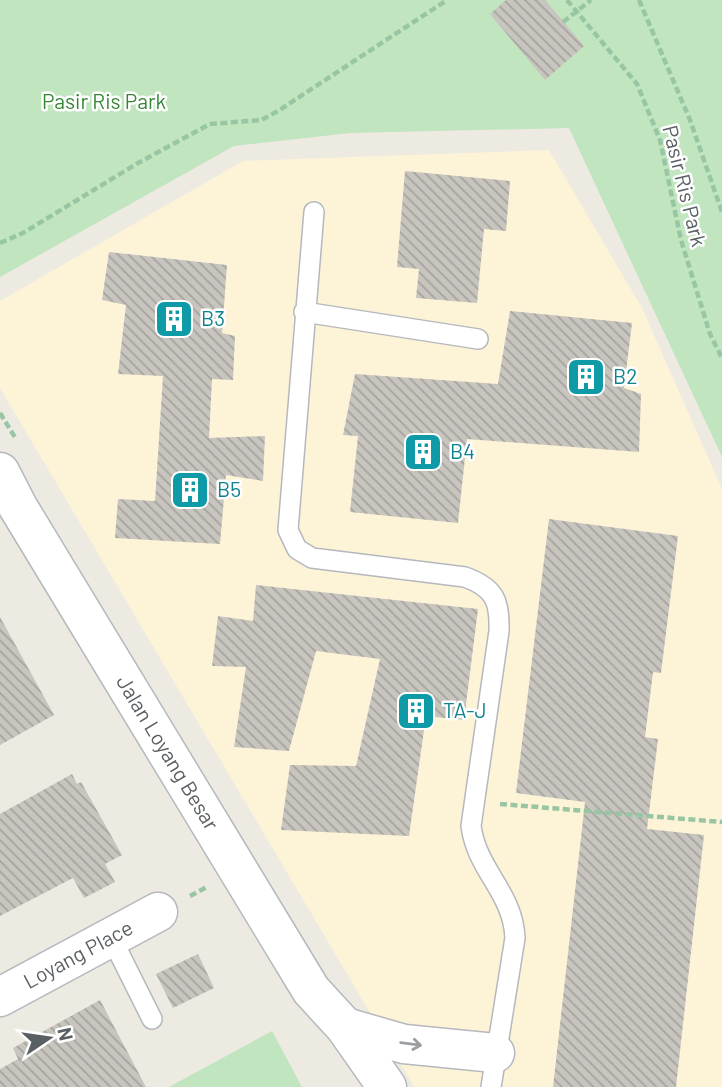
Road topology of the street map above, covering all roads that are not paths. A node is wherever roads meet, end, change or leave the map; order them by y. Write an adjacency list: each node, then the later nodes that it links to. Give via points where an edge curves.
1 (314, 212): 2 (lane)
2 (304, 312): 3 (lane); 10 (lane, via 288,530 297,549 312,558 466,577 482,583 494,595 499,610 471,826 474,846 514,919 515,938)
3 (478, 338)
4 (0, 472): 9 (street, Jalan Loyang Besar, via 311,990)
5 (158, 912): 6 (street, Loyang Place)
6 (111, 937): 7 (street, Loyang Place); 8 (lane)
7 (0, 997)
8 (152, 1019)
9 (345, 1027): 10 (street, one-way to 10); 11 (street, Jalan Loyang Besar)
10 (493, 1070)
11 (387, 1087)

